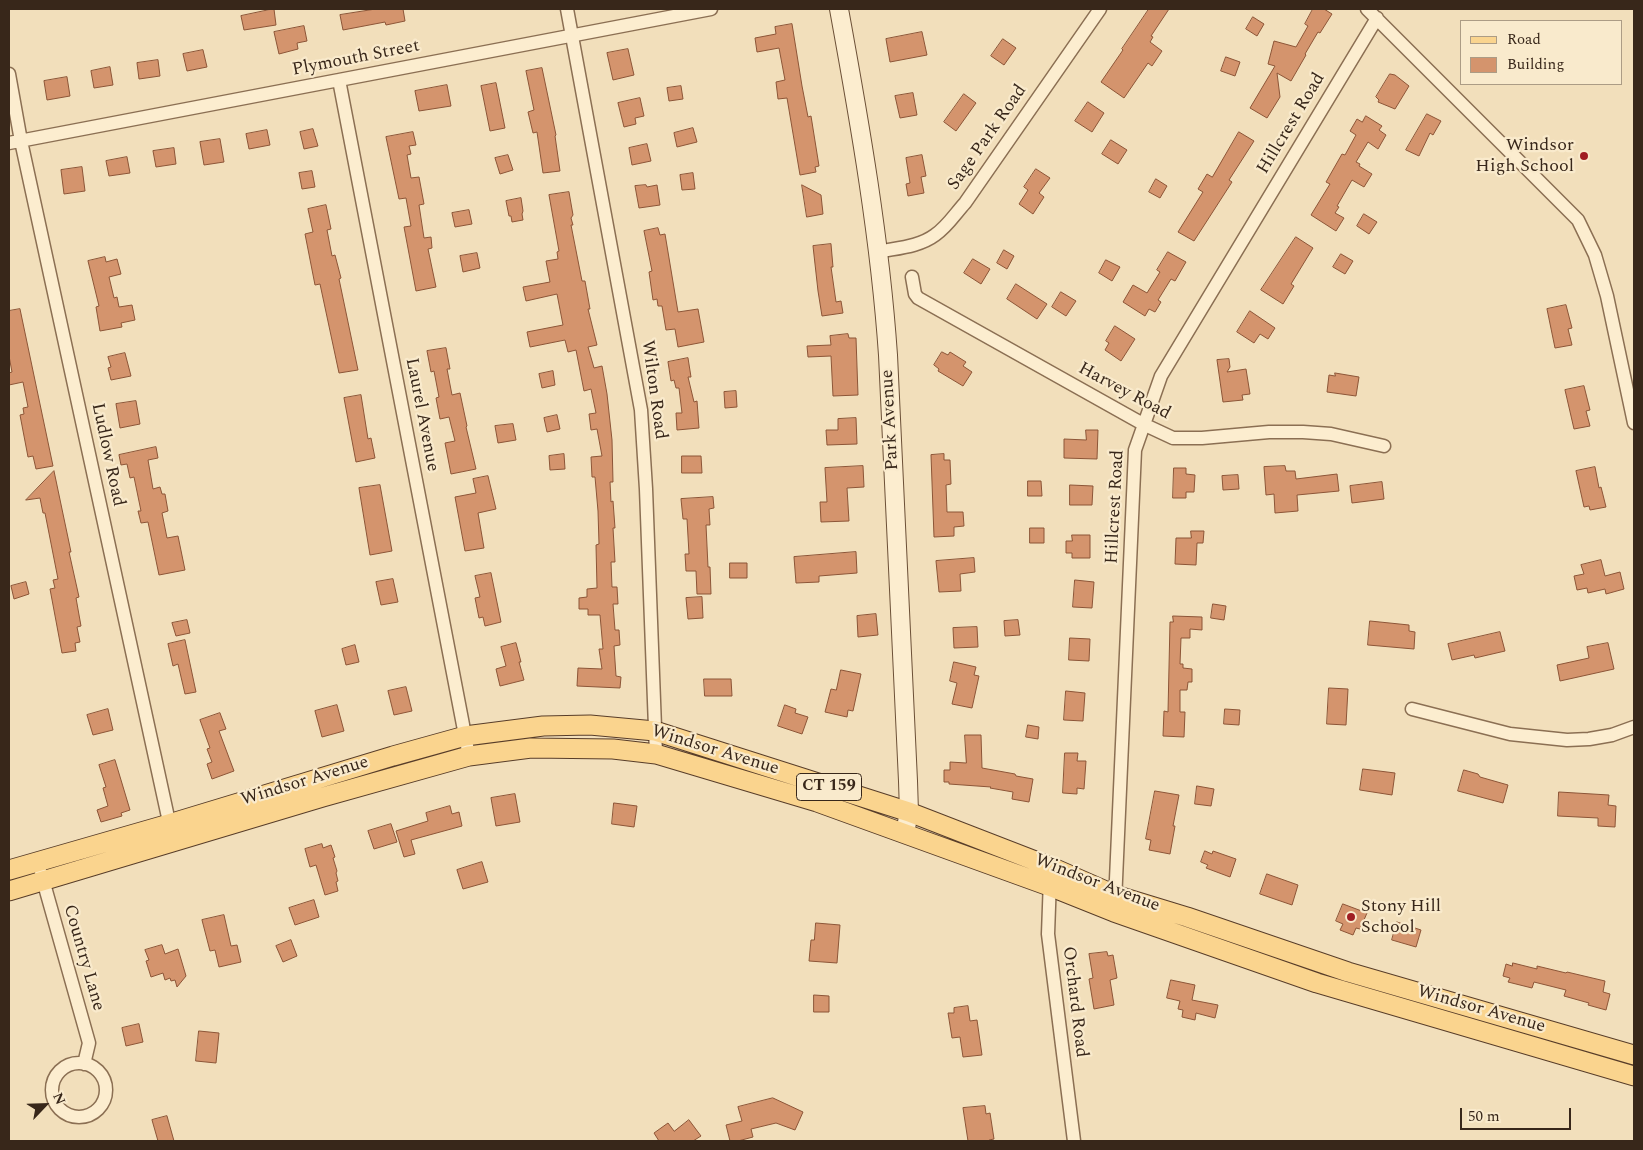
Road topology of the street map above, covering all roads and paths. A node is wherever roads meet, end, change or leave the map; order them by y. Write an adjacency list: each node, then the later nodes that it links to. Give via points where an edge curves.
1 (567, 9): 7 (street, Wilton Road)
2 (710, 9): 7 (street, Plymouth Street)
3 (840, 9): 11 (main road, Park Avenue)
4 (1100, 9): 11 (street, Sage Park Road, via 948,223 919,244)
5 (1367, 9): 6 (street)
6 (1377, 18): 13 (street, via 1578,220 1595,255 1607,296); 14 (street, Hillcrest Road, via 1161,376)
7 (572, 36): 9 (street, Plymouth Street); 18 (street, Wilton Road, via 641,410)
8 (9, 74): 10 (street, Ludlow Road)
9 (339, 80): 10 (street, Plymouth Street); 19 (street, Laurel Avenue)
10 (15, 142): 23 (street, Ludlow Road)
11 (878, 252): 22 (main road, Park Avenue, via 888,355)
12 (912, 277): 14 (street, Harvey Road, via 918,298)
13 (1634, 423)
14 (1143, 424): 15 (street, Harvey Road, via 1173,438 1303,432 1331,434); 32 (street, Hillcrest Road, via 1135,450)
15 (1384, 446)
16 (1412, 709): 17 (street, via 1510,734 1566,740 1612,735)
17 (1634, 727)
18 (655, 731): 19 (main road, Windsor Avenue / CT 159, via 543,726); 20 (street, Wilton Road); 22 (main road, Windsor Avenue / CT 159)
19 (465, 736): 21 (street, Laurel Avenue); 23 (main road, Windsor Avenue / CT 159)
20 (656, 754): 21 (main road, Windsor Avenue / CT 159, via 613,749 531,748); 24 (main road, Windsor Avenue / CT 159, via 817,802)
21 (469, 756): 25 (main road, Windsor Avenue / CT 159)
22 (909, 812): 24 (main road, Park Avenue); 27 (main road, Windsor Avenue / CT 159)
23 (169, 824): 25 (street, Ludlow Road); 26 (main road, Windsor Avenue / CT 159)
24 (905, 833): 30 (main road, Windsor Avenue / CT 159)
25 (173, 843): 29 (main road, Windsor Avenue / CT 159)
26 (38, 861): 28 (main road, Windsor Avenue / CT 159); 29 (street, Country Lane)
27 (1051, 867): 30 (street, Orchard Road); 32 (main road, Windsor Avenue / CT 159)
28 (9, 870)
29 (43, 881): 31 (main road, Windsor Avenue / CT 159); 34 (street, Country Lane, via 88,1043)
30 (1049, 886): 32 (main road, Windsor Avenue / CT 159); 36 (street, Orchard Road, via 1048,934)
31 (9, 891)
32 (1115, 903): 33 (main road, Windsor Avenue / CT 159, via 1187,917 1348,972); 35 (main road, Windsor Avenue / CT 159, via 1317,983)
33 (1634, 1055)
34 (84, 1064): 34 (street, via 68,1066 53,1083 52,1092 57,1106 71,1116 88,1116 95,1112 104,1098 104,1081)
35 (1634, 1076)
36 (1074, 1141)

